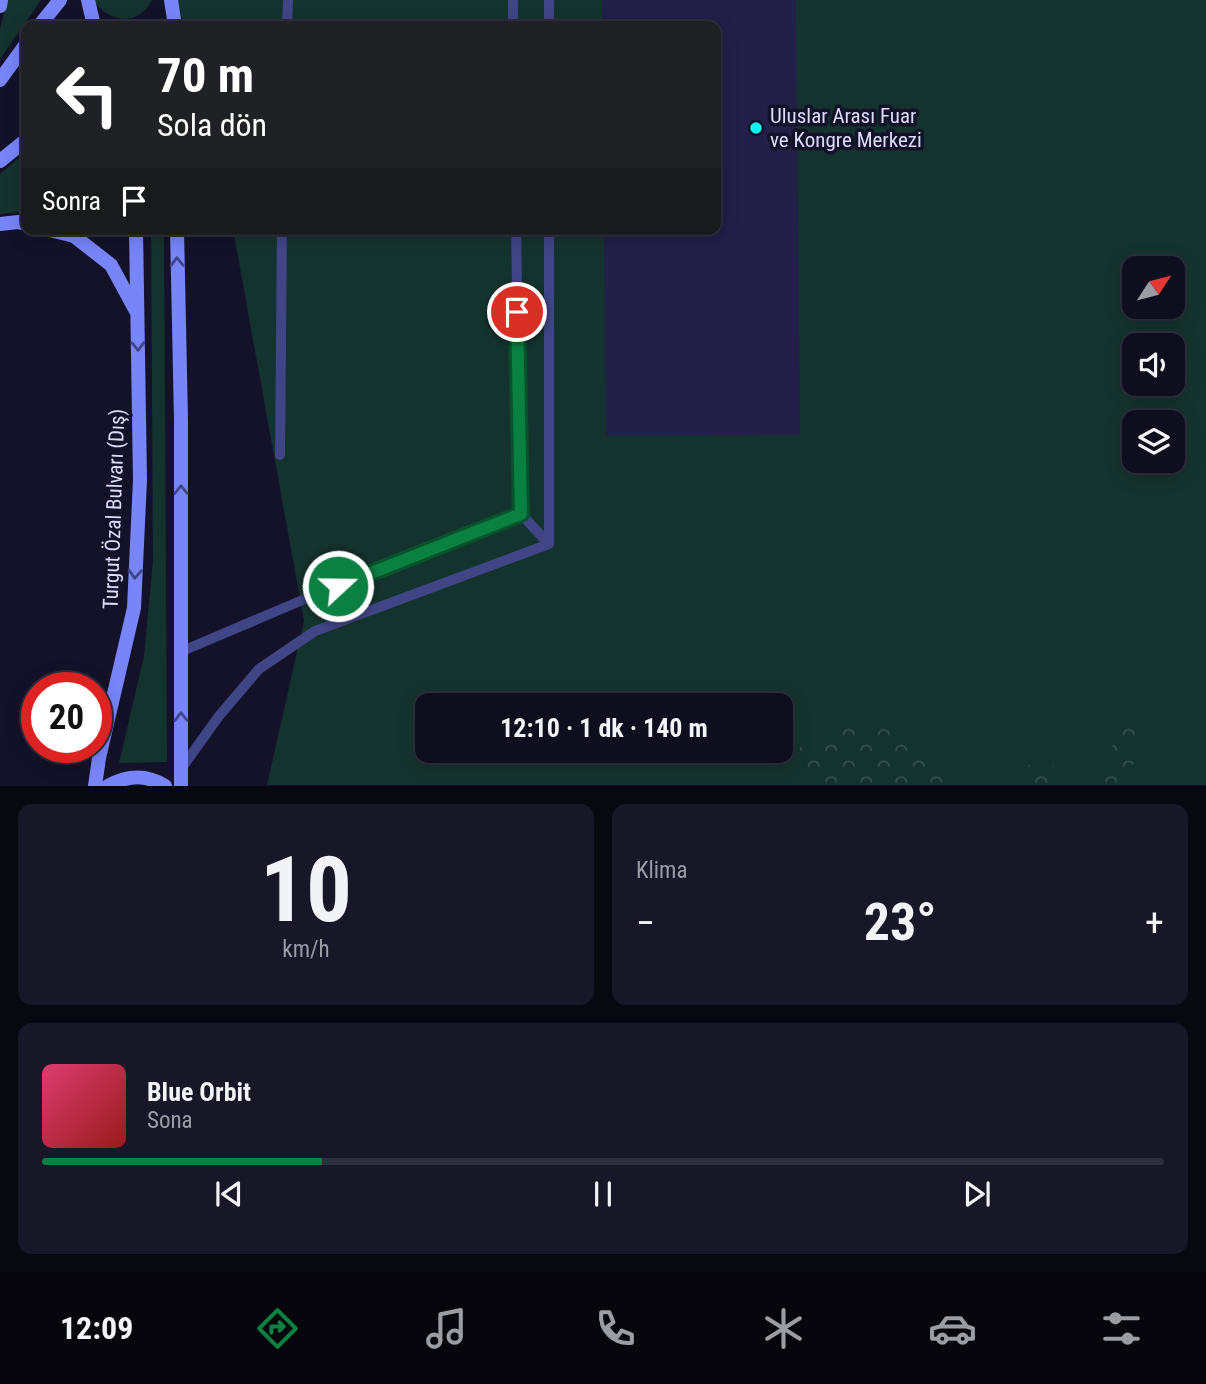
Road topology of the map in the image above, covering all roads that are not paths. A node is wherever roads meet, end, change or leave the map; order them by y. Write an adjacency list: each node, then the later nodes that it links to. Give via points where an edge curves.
1 (1, 0): 8 (main road)
2 (60, 0): 9 (main road)
3 (88, 0): 10 (main road)
4 (172, 0): 11 (main road)
5 (288, 0): 12 (lane)
6 (513, 0): 13 (lane)
7 (549, 0): 14 (lane)
8 (0, 6)
9 (43, 21)
10 (93, 21)
11 (175, 21)
12 (286, 21)
13 (513, 21)
14 (549, 21)
15 (21, 51): 16 (main road)
16 (0, 80)
17 (21, 144): 18 (main road)
18 (0, 161)
19 (21, 223): 20 (main road)
20 (0, 224)
21 (70, 235): 27 (main road, via 111,265)
22 (136, 235): 27 (main road, Turgut Özal Bulvarı (Dış))
23 (177, 235): 31 (main road, one-way to 23)
24 (282, 235): 28 (lane)
25 (516, 235): 29 (lane)
26 (549, 235): 30 (lane)
27 (137, 314): 33 (main road, Turgut Özal Bulvarı (Dış), one-way to 33, via 140,480 134,608)
28 (280, 455)
29 (521, 514): 30 (lane); 31 (lane)
30 (549, 544): 32 (lane, via 315,631 260,669)
31 (180, 652): 32 (main road, one-way to 31)
32 (181, 769): 36 (main road)
33 (95, 786)
34 (108, 786): 35 (main road, via 138,776)
35 (165, 786)
36 (181, 786)

